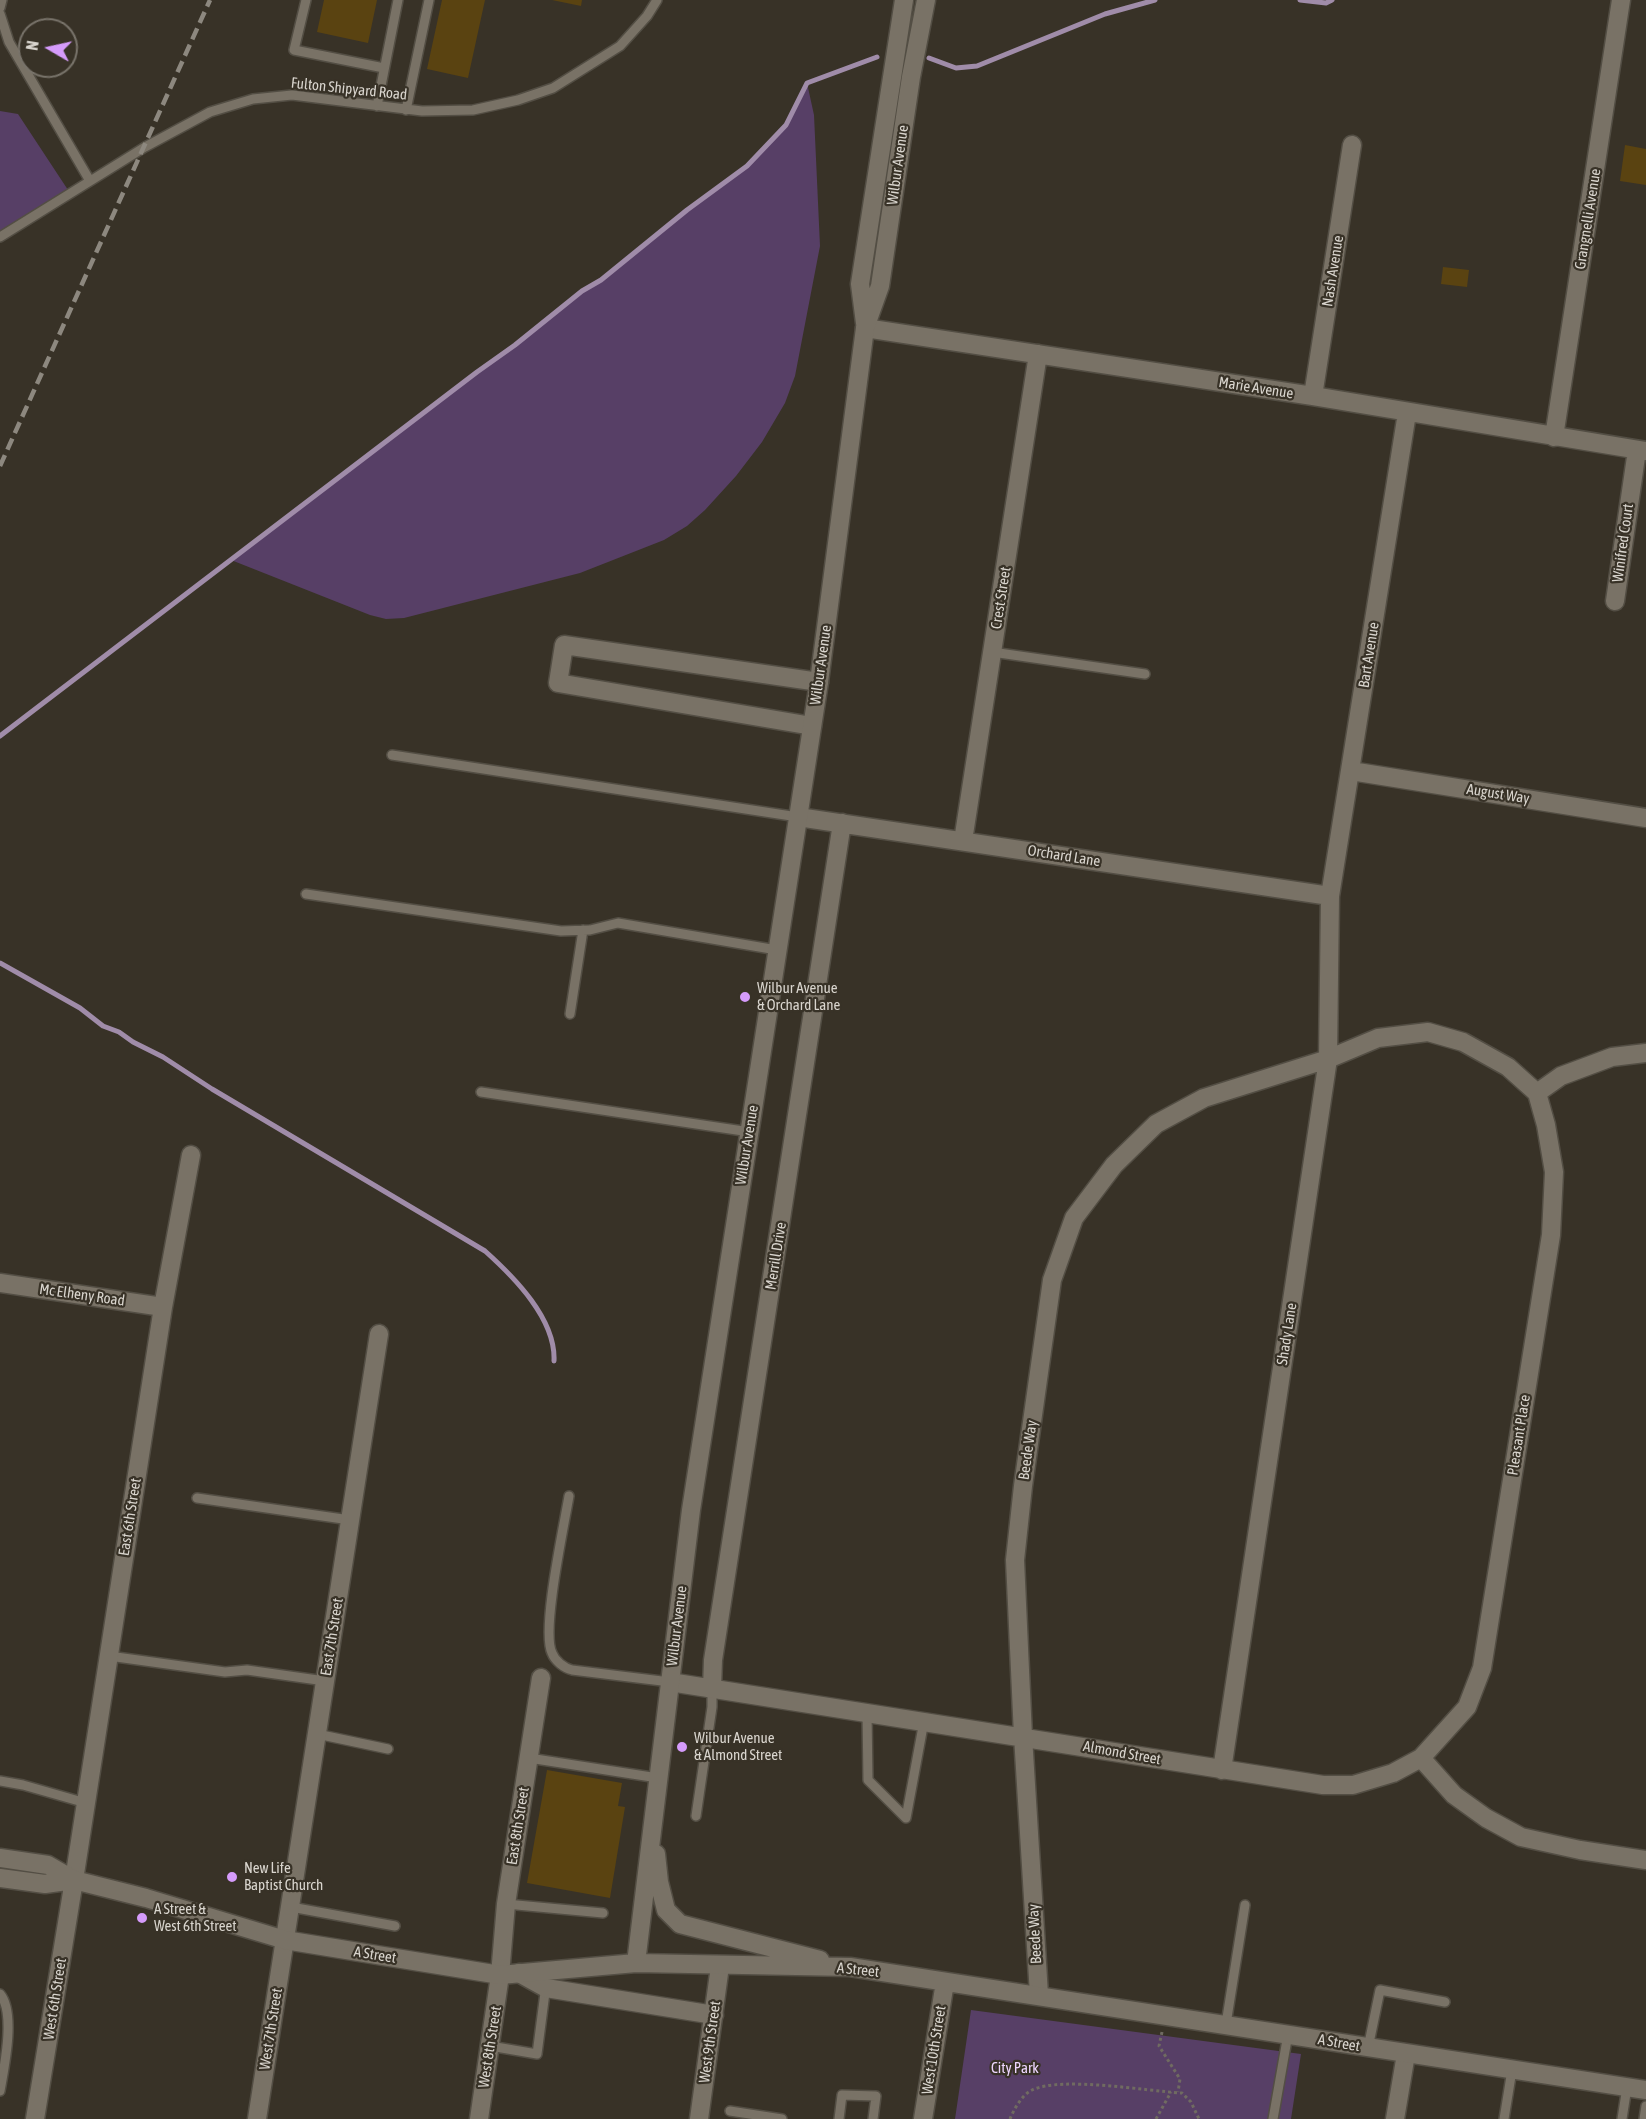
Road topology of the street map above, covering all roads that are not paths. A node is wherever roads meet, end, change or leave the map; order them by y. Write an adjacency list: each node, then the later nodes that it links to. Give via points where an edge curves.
1 (2, 0): 9 (lane)
2 (306, 0): 11 (lane, via 294,51)
3 (398, 0): 11 (lane)
4 (429, 0): 13 (lane)
5 (657, 0): 13 (lane, Fulton Shipyard Road, via 620,46 553,88 473,110)
6 (904, 0): 17 (street, Wilbur Avenue, via 860,284)
7 (926, 0): 17 (street, Wilbur Avenue, via 880,286)
8 (1621, 0): 21 (street, Grangnelli Avenue)
9 (0, 8)
10 (0, 14): 15 (lane, via 9,42)
11 (384, 68): 12 (lane)
12 (376, 106): 13 (lane, Fulton Shipyard Road); 15 (lane, Fulton Shipyard Road, via 292,95 253,99 210,112)
13 (406, 110)
14 (1352, 145): 19 (street, Nash Avenue)
15 (90, 181): 16 (lane, Fulton Shipyard Road)
16 (0, 237)
17 (865, 328): 18 (street, Marie Avenue); 26 (street, Wilbur Avenue)
18 (1038, 354): 19 (street, Marie Avenue); 24 (street, Crest Street)
19 (1313, 396): 20 (street, Marie Avenue)
20 (1407, 413): 21 (street, Marie Avenue); 29 (street, Bart Avenue)
21 (1554, 437): 22 (street, Marie Avenue)
22 (1642, 450): 23 (street, Winifred Court)
23 (1615, 601)
24 (992, 652): 25 (lane); 33 (street, Crest Street)
25 (1145, 674)
26 (819, 682): 27 (street, Wilbur Avenue); 27 (street, via 564,645 558,683)
27 (812, 726): 30 (street, Wilbur Avenue)
28 (392, 755): 30 (lane)
29 (1350, 771): 31 (street, August Way); 35 (street, Bart Avenue)
30 (798, 817): 32 (street, Orchard Lane); 37 (street, Wilbur Avenue)
31 (1646, 818)
32 (842, 823): 33 (street, Orchard Lane); 55 (street, Merrill Drive, via 713,1660)
33 (963, 841): 35 (street, Orchard Lane)
34 (306, 894): 36 (lane, via 561,931)
35 (1330, 896): 40 (street, Shady Lane)
36 (583, 930): 37 (lane, via 618,923); 38 (lane)
37 (777, 950): 43 (street, Wilbur Avenue)
38 (570, 1014)
39 (1646, 1053): 42 (street, via 1612,1058 1561,1076)
40 (1329, 1059): 42 (street, Beede Way, via 1378,1038 1428,1032 1463,1042 1508,1067); 59 (street, Beede Way, via 1204,1098 1156,1124 1114,1165 1074,1218 1052,1280 1018,1528 1015,1560); 63 (street, Shady Lane)
41 (482, 1092): 43 (lane)
42 (1537, 1093): 62 (street, Pleasant Place, via 1554,1172 1551,1235 1482,1668 1467,1707)
43 (750, 1132): 54 (street, Wilbur Avenue, via 691,1510)
44 (191, 1155): 46 (street, East 6th Street)
45 (0, 1283): 46 (street, Mc Elheny Road)
46 (163, 1307): 51 (street, East 6th Street)
47 (379, 1334): 50 (street, East 7th Street)
48 (569, 1496): 54 (lane, Almond Street, via 548,1636 551,1652 565,1668)
49 (197, 1498): 50 (lane)
50 (350, 1520): 53 (street, East 7th Street)
51 (109, 1656): 53 (lane); 66 (street, East 6th Street)
52 (541, 1678): 61 (street, East 8th Street)
53 (325, 1681): 58 (street, East 7th Street)
54 (670, 1682): 55 (street, Almond Street); 64 (street, Wilbur Avenue)
55 (712, 1689): 56 (street, Almond Street); 67 (lane)
56 (867, 1712): 57 (street, Almond Street); 57 (lane, via 868,1780 906,1818)
57 (924, 1721): 59 (street, Almond Street)
58 (317, 1734): 60 (lane); 75 (street, East 7th Street)
59 (1023, 1736): 63 (street, Almond Street); 86 (street, Beede Way)
60 (388, 1749)
61 (529, 1758): 64 (lane); 73 (street, East 8th Street)
62 (1421, 1758): 63 (street, Almond Street, via 1393,1773 1353,1785 1323,1785); 70 (street, via 1454,1795 1521,1837)
63 (1222, 1770)
64 (658, 1778): 68 (street, Wilbur Avenue)
65 (0, 1781): 66 (lane)
66 (86, 1803): 72 (street, East 6th Street)
67 (696, 1816)
68 (652, 1822): 79 (street, Wilbur Avenue); 81 (street, via 666,1910 680,1924)
69 (0, 1858): 72 (street, A Street, via 48,1865)
70 (1646, 1860)
71 (0, 1878): 72 (street, A Street, via 45,1884)
72 (74, 1880): 78 (street, A Street); 100 (street, West 6th Street)
73 (506, 1904): 76 (lane); 82 (street, East 8th Street)
74 (1245, 1905): 89 (lane)
75 (291, 1907): 77 (lane); 78 (street, East 7th Street)
76 (603, 1913)
77 (395, 1926)
78 (285, 1940): 82 (street, A Street); 101 (street, West 7th Street)
79 (636, 1963): 80 (street, A Street); 83 (street, A Street)
80 (720, 1966): 81 (street, A Street); 88 (street, West 9th Street)
81 (849, 1968): 84 (street, A Street)
82 (500, 1975): 83 (street, A Street, via 519,1973); 91 (street, West 8th Street)
83 (547, 1979): 88 (street); 91 (lane, via 537,2054)
84 (945, 1982): 86 (street, A Street); 107 (street, West 10th Street)
85 (0, 1994): 97 (lane, via 8,2016)
86 (1038, 1995): 89 (street, A Street)
87 (1445, 2002): 92 (lane, via 1380,1990)
88 (714, 2015): 103 (street, West 9th Street)
89 (1226, 2024): 90 (street, A Street)
90 (1288, 2034): 92 (street, A Street); 108 (lane)
91 (490, 2046): 102 (street, West 8th Street)
92 (1368, 2048): 93 (street, A Street)
93 (1406, 2054): 94 (street, A Street); 109 (street)
94 (1512, 2070): 95 (street, A Street); 110 (lane)
95 (1627, 2087): 96 (street, A Street); 111 (lane)
96 (1646, 2090)
97 (0, 2091)
98 (1646, 2106): 112 (lane)
99 (730, 2111): 104 (lane)
100 (36, 2119)
101 (257, 2119)
102 (479, 2119)
103 (699, 2119)
104 (782, 2119)
105 (839, 2119): 106 (lane, via 842,2095 876,2096)
106 (873, 2119)
107 (923, 2119)
108 (1273, 2119)
109 (1395, 2119)
110 (1504, 2119)
111 (1622, 2119)
112 (1644, 2119)

